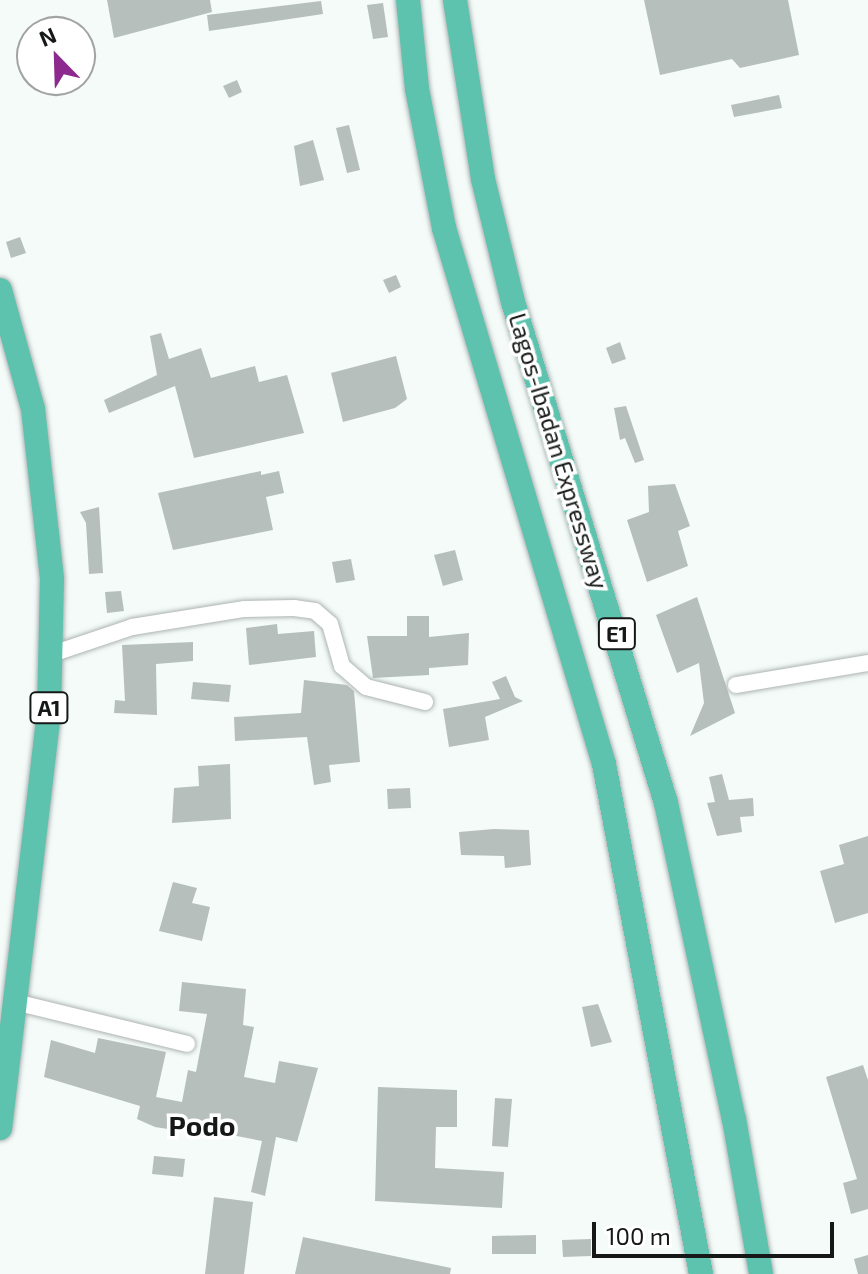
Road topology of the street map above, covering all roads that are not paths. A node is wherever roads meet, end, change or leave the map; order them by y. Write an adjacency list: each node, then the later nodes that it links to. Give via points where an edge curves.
1 (408, 0): 12 (highway, Lagos-Ibadan Expressway / E1, via 417,89 444,228 604,764)
2 (455, 0): 13 (highway, Lagos-Ibadan Expressway / E1, via 480,164 513,302 666,803 734,1119)
3 (0, 290): 4 (highway, A1, via 33,409 47,510)
4 (52, 654): 7 (street, via 132,627 245,609 304,609 330,624 342,666 353,678 366,687); 8 (highway, A1)
5 (868, 663): 6 (street)
6 (736, 685)
7 (425, 702)
8 (15, 1002): 9 (street); 10 (highway, A1)
9 (187, 1044)
10 (6, 1048): 11 (highway, A1)
11 (0, 1128)
12 (701, 1274)
13 (761, 1274)

